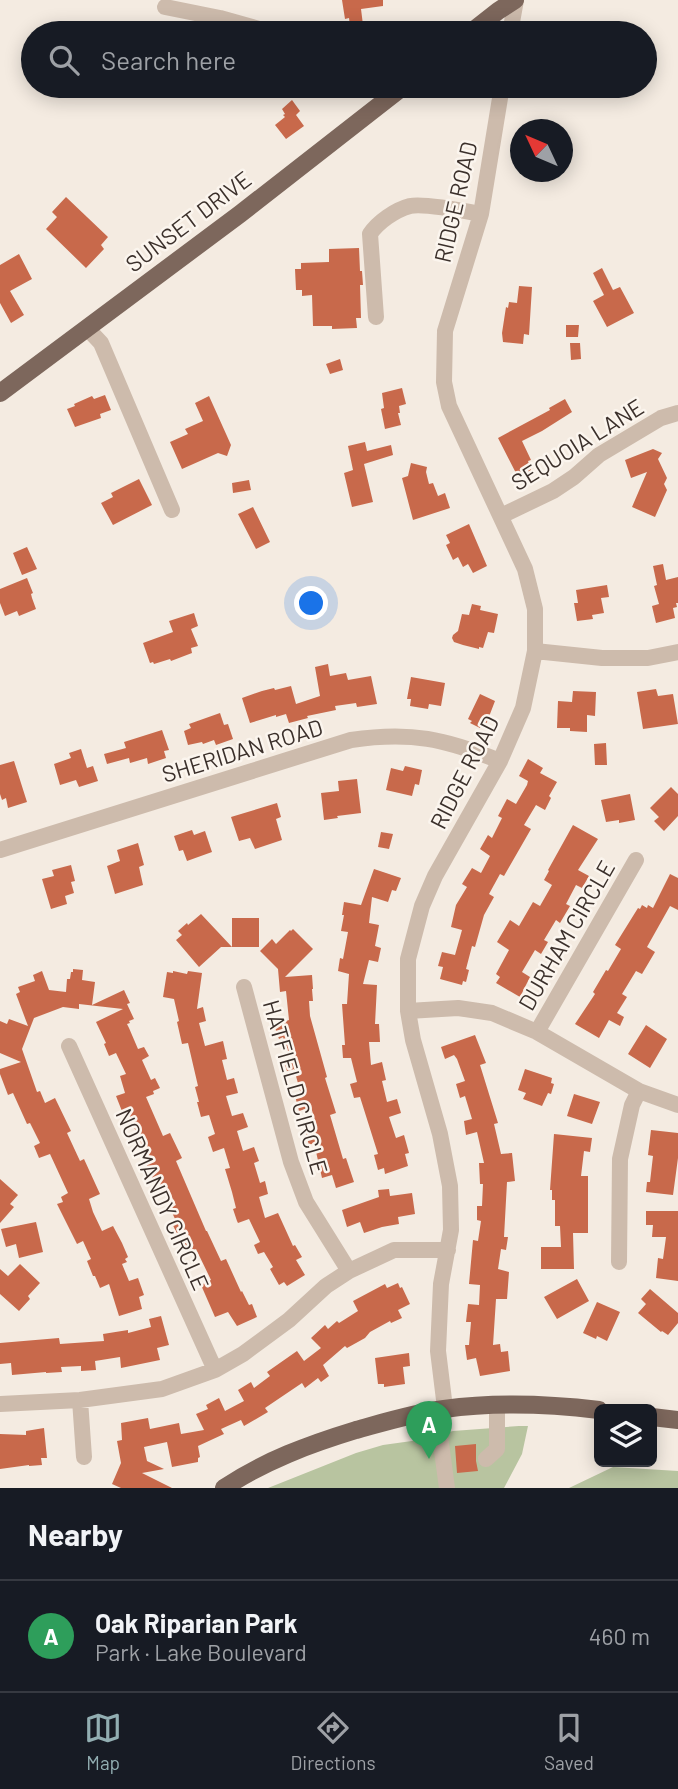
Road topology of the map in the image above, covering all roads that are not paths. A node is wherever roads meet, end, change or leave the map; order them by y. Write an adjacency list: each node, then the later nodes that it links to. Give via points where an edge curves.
1 (515, 0): 4 (main road); 5 (street)
2 (165, 7): 3 (street)
3 (233, 21)
4 (485, 21)
5 (512, 21)
6 (389, 98): 10 (main road, SUNSET DRIVE)
7 (500, 98): 8 (street, RIDGE ROAD)
8 (481, 214): 9 (street, via 412,205 374,227 370,234); 14 (street, RIDGE ROAD, via 445,331 444,382 449,406)
9 (376, 317)
10 (87, 328): 11 (main road, SUNSET DRIVE); 13 (street, via 101,343)
11 (0, 393)
12 (678, 413): 14 (street, SEQUOIA LANE, via 661,418 599,455 553,491)
13 (172, 510)
14 (501, 516): 15 (street, RIDGE ROAD, via 525,569 535,609)
15 (535, 652): 16 (street, via 602,658 648,658); 17 (street, RIDGE ROAD, via 523,708)
16 (678, 652)
17 (500, 761): 18 (street, SHERIDAN ROAD, via 419,737 351,740); 21 (street, RIDGE ROAD, via 422,906 408,959)
18 (0, 849)
19 (636, 860): 22 (street, DURHAM CIRCLE)
20 (244, 987): 28 (street, HATFIELD CIRCLE, via 290,1162 306,1202)
21 (408, 1011): 22 (street, via 458,1008 492,1013); 26 (street, RIDGE ROAD, via 450,1186)
22 (537, 1032): 24 (street)
23 (69, 1046): 29 (street, NORMANDY CIRCLE)
24 (639, 1091): 25 (street); 27 (street, via 620,1159)
25 (678, 1104)
26 (448, 1250): 28 (street, via 394,1250); 33 (street, RIDGE ROAD, via 441,1284 438,1351)
27 (619, 1262)
28 (349, 1271): 29 (street, via 243,1354)
29 (215, 1370): 30 (street, via 162,1390)
30 (80, 1400): 31 (street); 37 (street)
31 (0, 1404)
32 (497, 1405): 33 (main road); 34 (main road); 38 (street, via 497,1449)
33 (445, 1408): 39 (main road, via 329,1438 283,1456); 40 (street, RIDGE ROAD, via 440,1436)
34 (594, 1409)
35 (657, 1418): 36 (main road)
36 (678, 1420)
37 (84, 1457)
38 (486, 1459)
39 (224, 1488)
40 (447, 1488)

